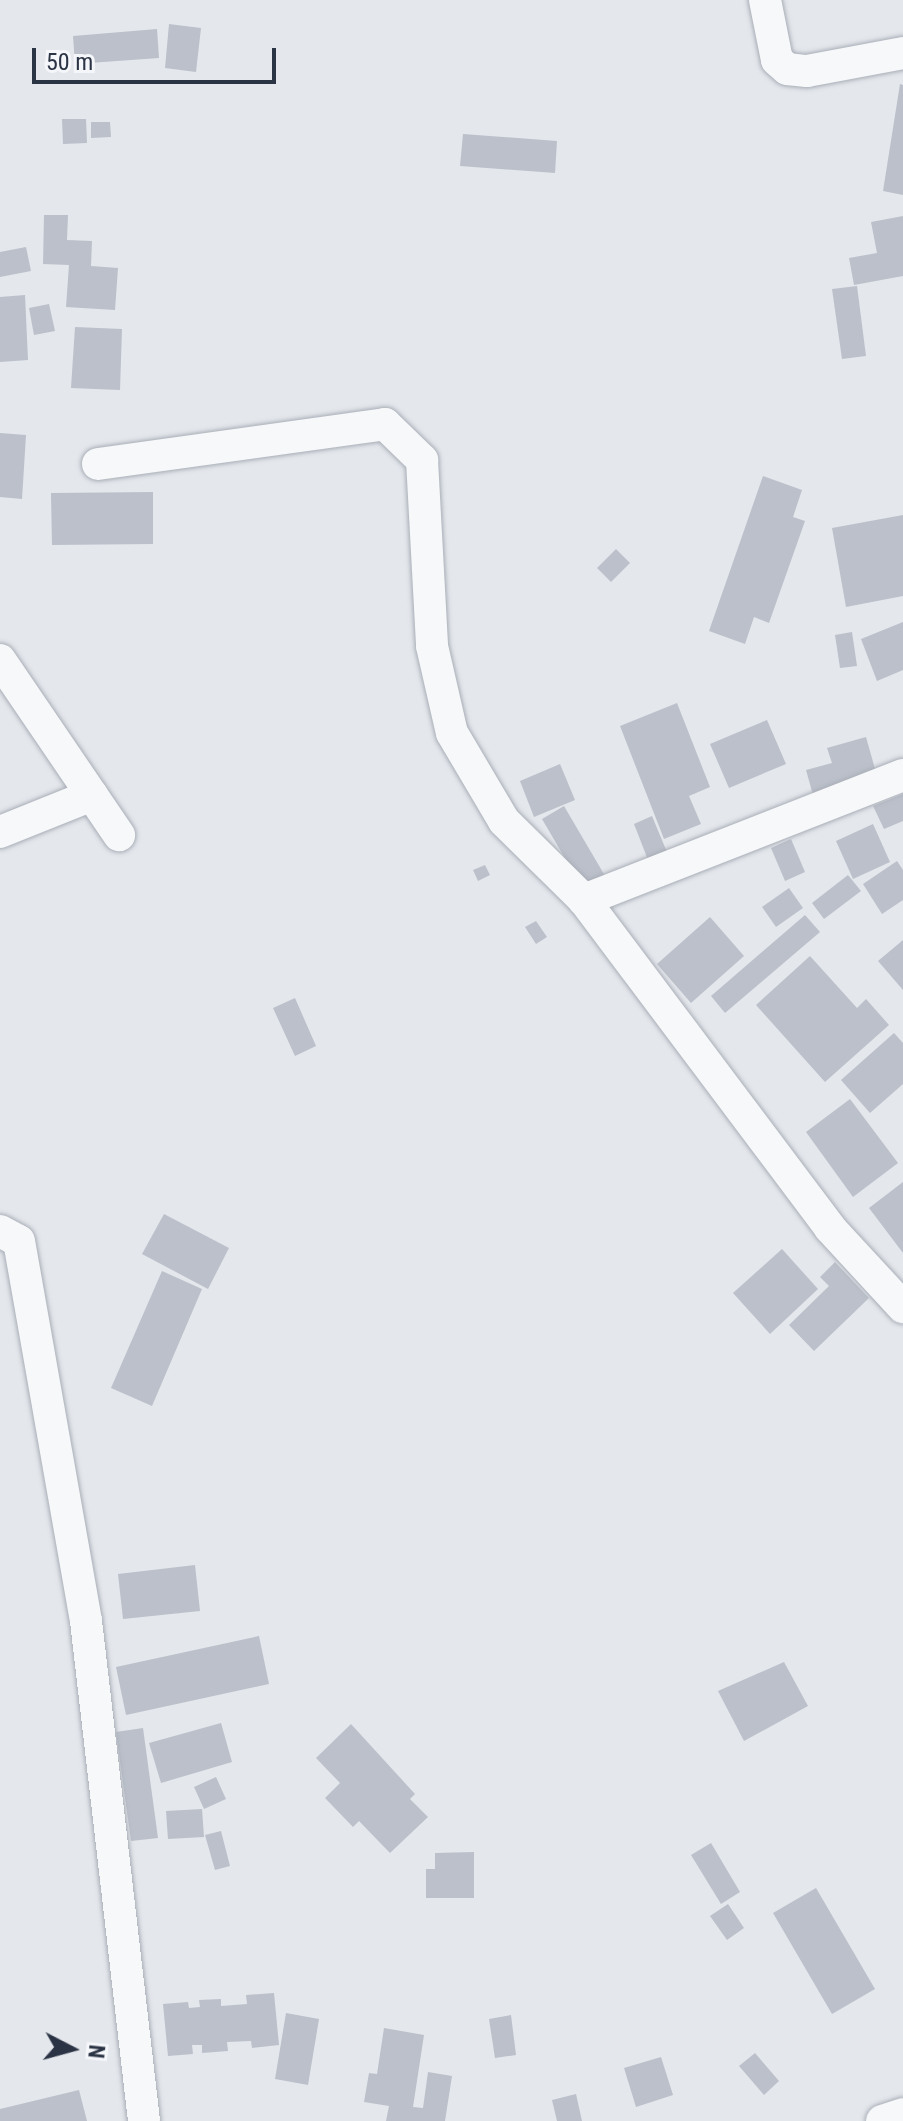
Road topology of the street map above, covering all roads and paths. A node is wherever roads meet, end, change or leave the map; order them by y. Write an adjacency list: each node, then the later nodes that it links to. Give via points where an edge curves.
1 (765, 0): 2 (street, via 777,60 787,69 807,71)
2 (903, 53)
3 (98, 464): 9 (street, via 385,424 422,460 432,646 452,733 504,821)
4 (0, 660): 6 (street)
5 (903, 775): 9 (street)
6 (92, 795): 7 (street); 8 (street)
7 (0, 832)
8 (119, 835)
9 (584, 900): 11 (street, via 830,1228)
10 (0, 1231): 13 (street, via 19,1241 86,1621)
11 (903, 1307)
12 (903, 2114): 14 (street)
13 (144, 2121)
14 (882, 2121)

